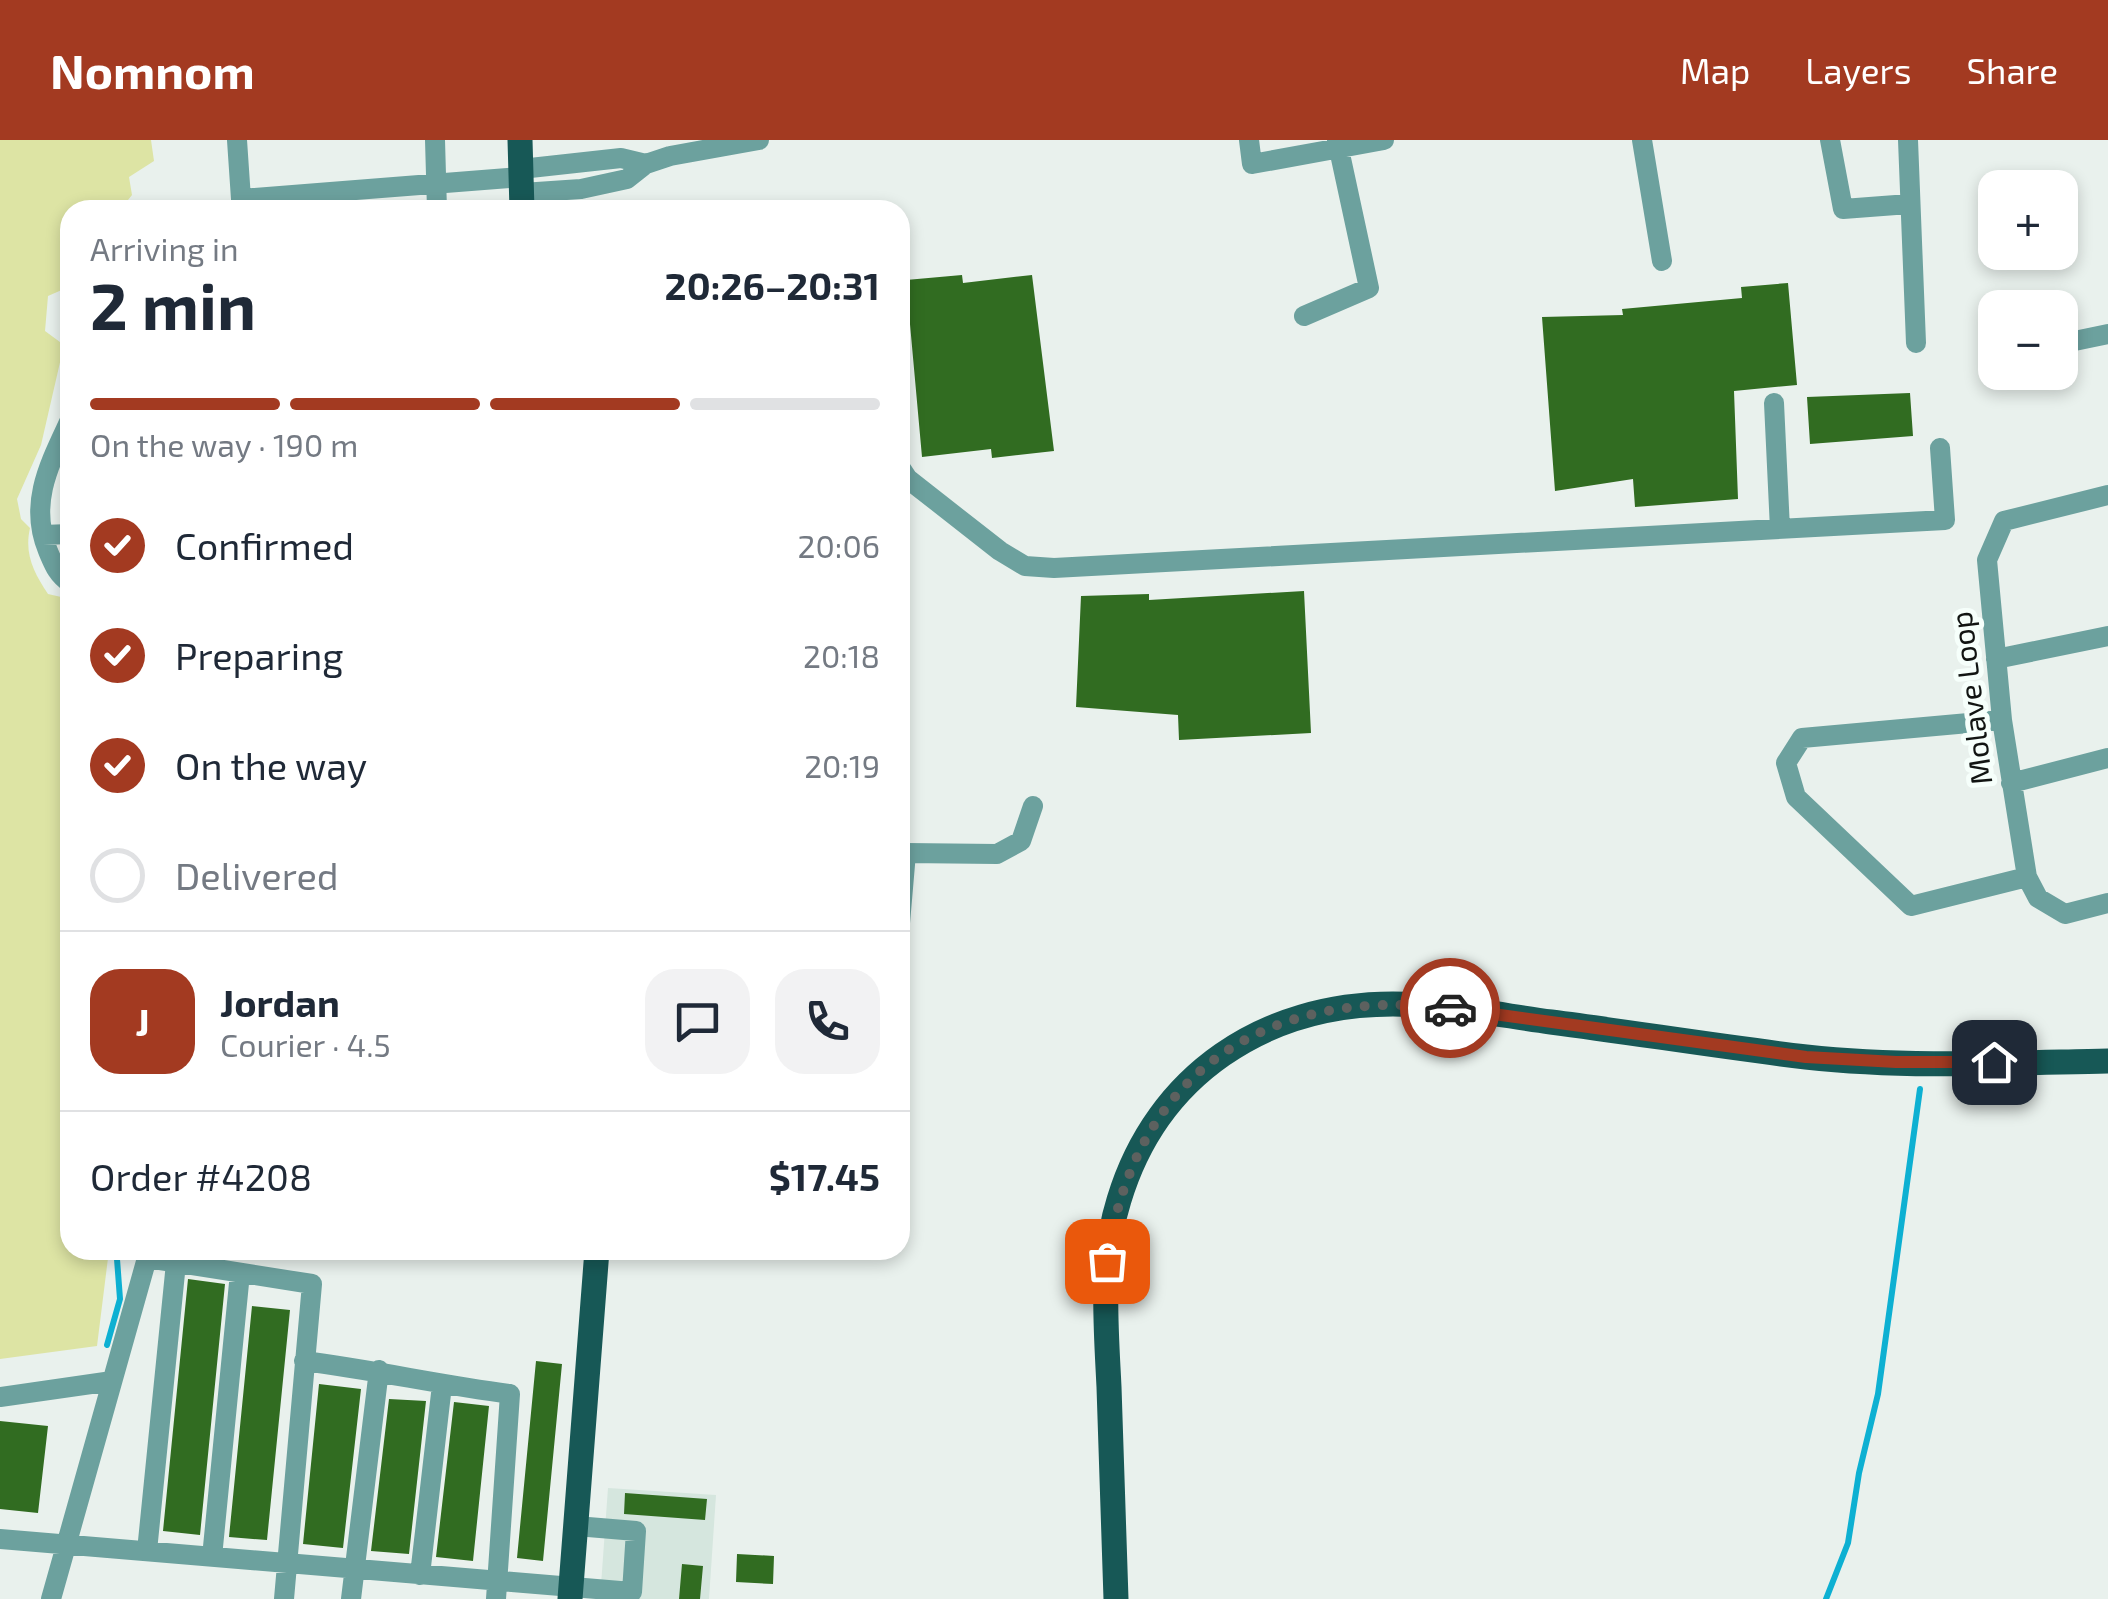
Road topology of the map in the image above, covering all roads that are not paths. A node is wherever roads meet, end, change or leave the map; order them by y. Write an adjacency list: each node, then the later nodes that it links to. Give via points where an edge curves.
1 (237, 140): 14 (street)
2 (435, 140): 12 (street)
3 (520, 140): 13 (main road)
4 (759, 140): 11 (street)
5 (1249, 140): 10 (street, via 1252,164)
6 (1384, 140): 10 (street)
7 (1642, 140): 18 (street)
8 (1830, 140): 17 (street, via 1843,210)
9 (1908, 140): 17 (street)
10 (1338, 144): 19 (street, via 1369,288)
11 (668, 148): 13 (street, via 627,178 580,189)
12 (436, 183): 13 (street); 15 (street); 16 (street)
13 (522, 187)
14 (241, 200)
15 (278, 200)
16 (437, 200)
17 (1909, 204): 22 (street)
18 (1662, 261)
19 (1304, 316)
20 (2108, 334): 21 (street)
21 (2078, 340)
22 (1916, 342)
23 (1774, 403): 30 (street)
24 (60, 442): 27 (street)
25 (1940, 448): 30 (street, via 1945,520)
26 (60, 471): 27 (street)
27 (46, 472): 32 (street, via 38,506)
28 (910, 481): 30 (street, via 1000,551 1026,566 1054,568)
29 (2108, 495): 35 (street, Molave Loop, via 2004,521 1987,560)
30 (1780, 529)
31 (60, 534): 32 (street)
32 (43, 535): 33 (street)
33 (60, 576)
34 (2108, 636): 35 (street)
35 (1996, 659): 36 (street, Molave Loop)
36 (2002, 720): 38 (street, Molave Loop); 41 (street, via 1802,738 1786,763 1796,797 1911,906)
37 (2108, 758): 38 (street)
38 (2011, 782): 41 (street, Molave Loop)
39 (1033, 806): 40 (street, via 1021,841 997,854)
40 (910, 853)
41 (2027, 877): 42 (street, via 2038,898 2065,914)
42 (2108, 903)
43 (2108, 1060): 67 (main road, via 1839,1060 1394,1004 1311,1013 1241,1042 1199,1072 1148,1133 1111,1230 1105,1294)
44 (146, 1260): 51 (street)
45 (162, 1260): 47 (street)
46 (596, 1260): 54 (main road)
47 (176, 1262): 48 (street); 57 (street)
48 (240, 1273): 49 (street, via 312,1284); 58 (street)
49 (304, 1362): 50 (street); 59 (street)
50 (379, 1370): 52 (street); 60 (street)
51 (112, 1382): 53 (street); 56 (street)
52 (442, 1385): 61 (street); 62 (street, via 510,1394)
53 (0, 1396)
54 (576, 1526): 63 (main road); 63 (street, via 636,1530 632,1592)
55 (0, 1539): 56 (street)
56 (66, 1544): 57 (street); 64 (street)
57 (146, 1551): 58 (street)
58 (212, 1557): 59 (street)
59 (287, 1563): 60 (street); 65 (street)
60 (354, 1569): 61 (street); 66 (street)
61 (420, 1574): 62 (street)
62 (496, 1590): 63 (street)
63 (570, 1594)
64 (50, 1599)
65 (284, 1599)
66 (351, 1599)
67 (1116, 1599)

